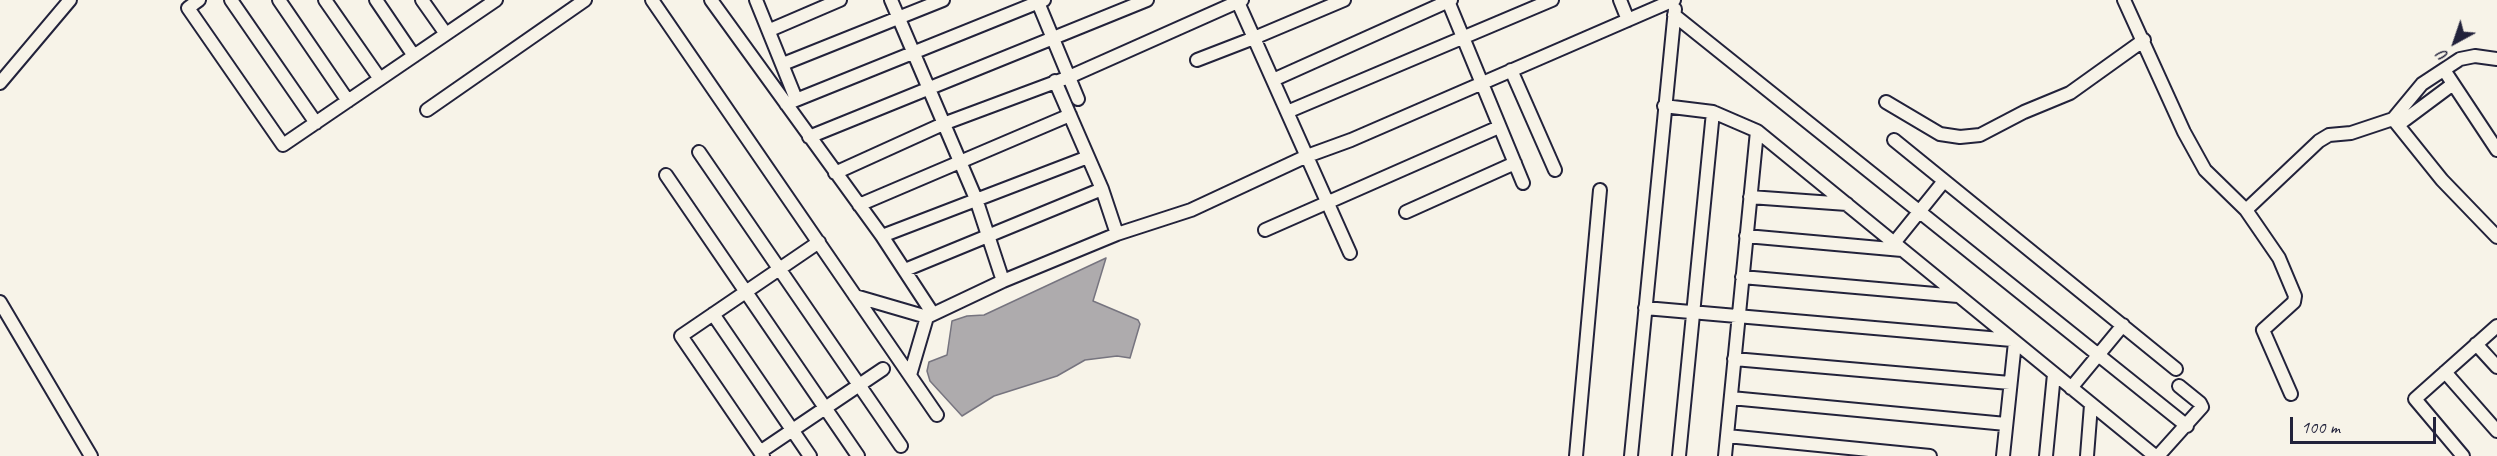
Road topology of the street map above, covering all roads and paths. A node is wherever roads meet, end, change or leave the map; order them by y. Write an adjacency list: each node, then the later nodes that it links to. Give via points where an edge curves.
1 (70, 0): 48 (street)
2 (200, 0): 62 (street, via 188,8 283,146)
3 (231, 0): 62 (street)
4 (279, 0): 53 (street)
5 (325, 0): 45 (street)
6 (376, 0): 38 (street)
7 (422, 0): 32 (street)
8 (470, 0): 27 (street)
9 (496, 0): 27 (street)
10 (585, 0): 57 (street)
11 (652, 0): 95 (street)
12 (728, 0): 26 (street)
13 (756, 0): 31 (street)
14 (840, 0): 31 (street)
15 (891, 0): 29 (street)
16 (943, 0): 29 (street)
17 (1147, 0): 35 (street)
18 (1344, 0): 33 (street)
19 (1552, 0): 34 (street)
20 (1620, 0): 30 (street)
21 (1675, 0): 28 (street); 30 (street)
22 (2124, 0): 36 (street)
23 (1040, 1): 35 (street); 37 (street)
24 (1239, 1): 33 (street); 44 (street)
25 (1444, 2): 34 (street); 46 (street)
26 (713, 3): 54 (street)
27 (478, 12): 32 (street)
28 (1674, 15): 56 (street); 88 (street)
29 (899, 18): 37 (street); 41 (street)
30 (1628, 20): 42 (street)
31 (770, 30): 41 (street)
32 (446, 34): 38 (street)
33 (1254, 38): 40 (street); 46 (street)
34 (1463, 38): 49 (street); 58 (street)
35 (1053, 39): 44 (street); 51 (street)
36 (2144, 40): 55 (street, via 2070,93 1980,135 1940,134); 86 (street, via 2205,170)
37 (913, 52): 51 (street); 54 (street)
38 (414, 56): 45 (street)
39 (2497, 59): 43 (street, via 2460,59)
40 (1197, 60)
41 (783, 64): 54 (street)
42 (1511, 70): 49 (street); 74 (street)
43 (2444, 70): 50 (street); 61 (street, via 2422,84)
44 (1069, 77): 47 (street); 52 (street)
45 (380, 79): 53 (street)
46 (1273, 80): 58 (street)
47 (1056, 81): 60 (street); 63 (street)
48 (0, 83)
49 (1481, 84): 64 (street); 70 (street)
50 (2453, 84): 61 (street); 68 (street)
51 (928, 88): 63 (street); 66 (street)
52 (1078, 99)
53 (348, 101): 62 (street)
54 (791, 102): 66 (street)
55 (1886, 102)
56 (1664, 106): 59 (street); 106 (street)
57 (427, 110)
58 (1287, 112): 70 (street)
59 (1713, 112): 65 (street); 107 (street)
60 (1070, 115): 71 (street); 72 (street)
61 (2396, 122): 86 (street, via 2329,135); 94 (street, via 2442,180)
62 (316, 123)
63 (943, 124): 72 (street); 75 (street)
64 (1499, 127): 73 (street); 83 (street)
65 (1757, 131): 81 (street); 84 (street)
66 (809, 138): 75 (street)
67 (1894, 140): 77 (street)
68 (2497, 150)
69 (699, 152): 98 (street)
70 (1307, 156): 83 (street); 90 (street, via 1191,210)
71 (1088, 158): 79 (street); 82 (street)
72 (960, 163): 82 (street); 85 (street)
73 (1515, 163): 78 (street); 87 (street)
74 (1555, 170)
75 (835, 173): 85 (street)
76 (666, 175): 102 (street)
77 (1944, 180): 88 (street); 111 (street)
78 (1523, 183)
79 (1102, 189): 90 (street); 91 (street)
80 (1600, 190): 142 (street)
81 (1750, 197): 84 (street); 93 (street)
82 (976, 199): 91 (street); 92 (street)
83 (1328, 204): 89 (street); 97 (street)
84 (1847, 204): 96 (street)
85 (859, 205): 92 (street)
86 (2246, 210): 127 (street, via 2279,258 2295,296 2294,302 2263,330)
87 (1406, 212)
88 (1919, 212): 96 (street); 115 (street)
89 (1265, 230)
90 (1118, 234): 101 (street)
91 (990, 235): 99 (street); 101 (street)
92 (882, 236): 99 (street)
93 (1746, 236): 96 (street); 100 (street)
94 (2497, 237)
95 (819, 242): 98 (street); 103 (street)
96 (1898, 247): 104 (street)
97 (1350, 253)
98 (780, 269): 102 (street); 124 (street)
99 (905, 270): 109 (street)
100 (1742, 277): 104 (street); 110 (street)
101 (1004, 280): 109 (street)
102 (746, 292): 108 (street); 130 (street)
103 (855, 296): 109 (street); 122 (street)
104 (1959, 296): 113 (street)
105 (0, 302): 139 (street)
106 (1645, 308): 107 (street); 143 (street)
107 (1693, 312): 110 (street); 144 (street)
108 (713, 314): 134 (street); 138 (street, via 681,336)
109 (930, 315): 122 (street)
110 (1739, 316): 113 (street); 116 (street)
111 (2123, 325): 115 (street); 119 (street)
112 (2497, 326): 114 (street)
113 (2013, 341): 121 (street); 123 (street)
114 (2476, 344): 117 (street); 120 (street)
115 (2098, 355): 126 (street); 133 (street)
116 (1734, 359): 123 (street); 128 (street)
117 (2497, 368)
118 (883, 369): 124 (street)
119 (2176, 369)
120 (2445, 372): 135 (street); 151 (street, via 2415,399)
121 (2054, 374): 126 (street); 148 (street)
122 (910, 375): 131 (street)
123 (2010, 383): 132 (street)
124 (859, 385): 130 (street); 137 (street)
125 (2179, 386): 133 (street, via 2202,405)
126 (2071, 388): 129 (street)
127 (2290, 394)
128 (1731, 398): 132 (street); 136 (street)
129 (2091, 405): 149 (street); 150 (street)
130 (825, 408): 134 (street); 141 (street)
131 (937, 415)
132 (2006, 424): 147 (street)
133 (2187, 426): 150 (street)
134 (793, 430): 138 (street); 140 (street)
135 (2497, 431)
136 (1727, 436): 145 (street); 146 (street)
137 (901, 446)
138 (762, 454)
139 (91, 456)
140 (810, 456)
141 (858, 456)
142 (1576, 456)
143 (1631, 456)
144 (1679, 456)
145 (1725, 456)
146 (1930, 456)
147 (2003, 456)
148 (2046, 456)
149 (2087, 456)
150 (2156, 456)
151 (2463, 456)

